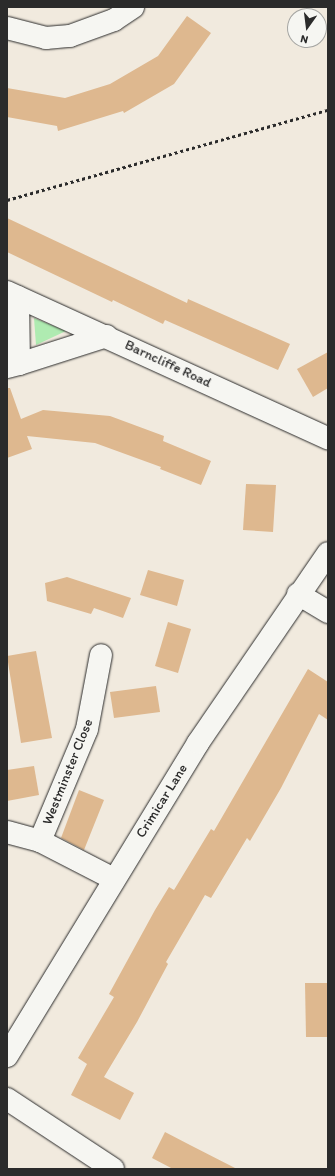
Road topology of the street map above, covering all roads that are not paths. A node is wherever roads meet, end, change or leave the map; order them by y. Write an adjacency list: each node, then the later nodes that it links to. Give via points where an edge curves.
1 (133, 7): 2 (street, via 114,20 70,36 46,38)
2 (7, 28)
3 (13, 294): 4 (street, Barncliffe Road); 5 (street)
4 (107, 336): 5 (street); 6 (street, Barncliffe Road)
5 (13, 365)
6 (328, 438)
7 (328, 553): 8 (street, Crimicar Lane)
8 (298, 594): 9 (street); 13 (street, Crimicar Lane, via 198,743)
9 (328, 612)
10 (101, 655): 12 (street, Westminster Close, via 87,729)
11 (7, 832): 12 (street)
12 (40, 841): 13 (street)
13 (114, 878): 14 (street, Crimicar Lane)
14 (7, 1056)
15 (7, 1099): 16 (street)
16 (113, 1169)

